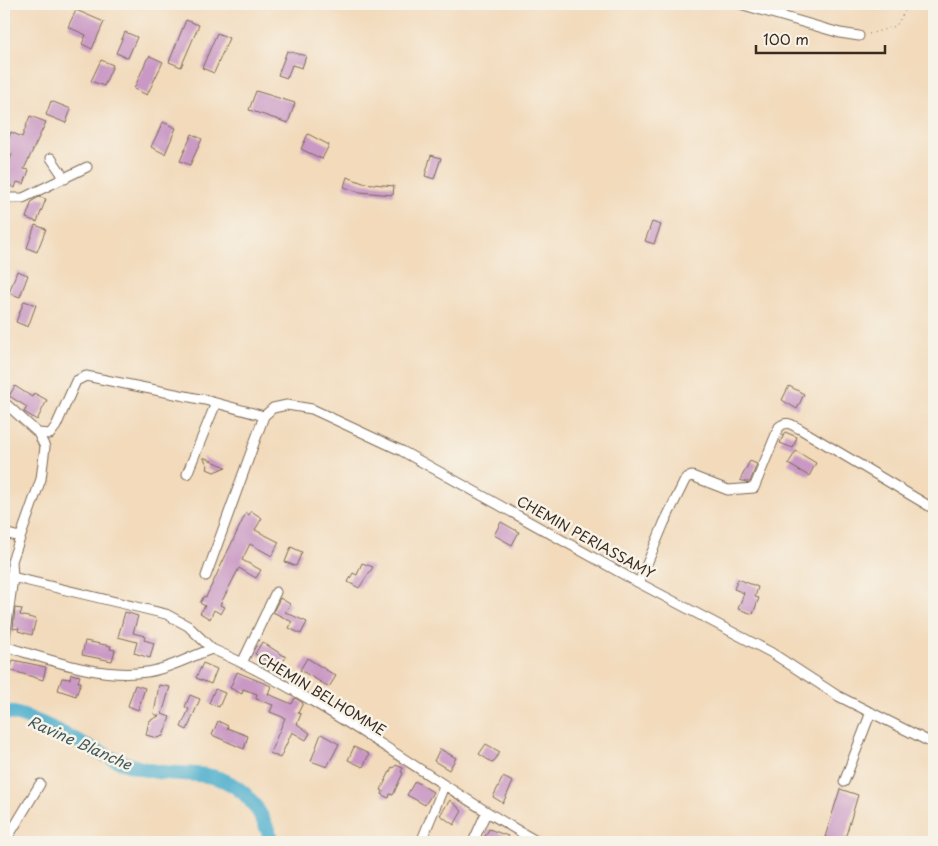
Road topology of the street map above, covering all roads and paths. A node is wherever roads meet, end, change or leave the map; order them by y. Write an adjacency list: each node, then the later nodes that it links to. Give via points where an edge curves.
1 (740, 4): 3 (street)
2 (909, 4): 3 (path, via 896,26)
3 (859, 36)
4 (51, 158): 6 (street)
5 (87, 167): 6 (street)
6 (65, 179): 7 (street, via 23,198)
7 (4, 198)
8 (4, 402): 11 (street)
9 (216, 403): 10 (street); 11 (street, via 86,376 76,381 50,434); 12 (street)
10 (264, 416): 17 (street); 19 (street, CHEMIN PERIASSAMY, via 273,408 287,405 312,408 402,451)
11 (38, 434): 15 (street, via 45,447 45,465)
12 (187, 474)
13 (934, 509): 19 (street, via 800,429 783,423 754,488 728,490 692,476 686,478)
14 (4, 533): 15 (street)
15 (20, 538): 18 (street, via 12,561)
16 (4, 575): 18 (street)
17 (206, 576)
18 (13, 578): 21 (street); 22 (street, via 166,614 188,626)
19 (639, 583): 24 (street, CHEMIN PERIASSAMY, via 772,653 838,696)
20 (276, 592): 23 (street)
21 (4, 646): 22 (street, via 53,661 128,674 149,672)
22 (212, 650): 23 (street, CHEMIN BELHOMME)
23 (242, 663): 28 (street, CHEMIN BELHOMME, via 326,709)
24 (871, 712): 25 (street, CHEMIN PERIASSAMY); 26 (street)
25 (934, 744)
26 (844, 782)
27 (40, 784): 30 (street)
28 (444, 786): 29 (street, CHEMIN BELHOMME); 31 (street)
29 (486, 814): 32 (street); 33 (street, CHEMIN BELHOMME)
30 (5, 842)
31 (421, 842)
32 (474, 842)
33 (538, 842)

